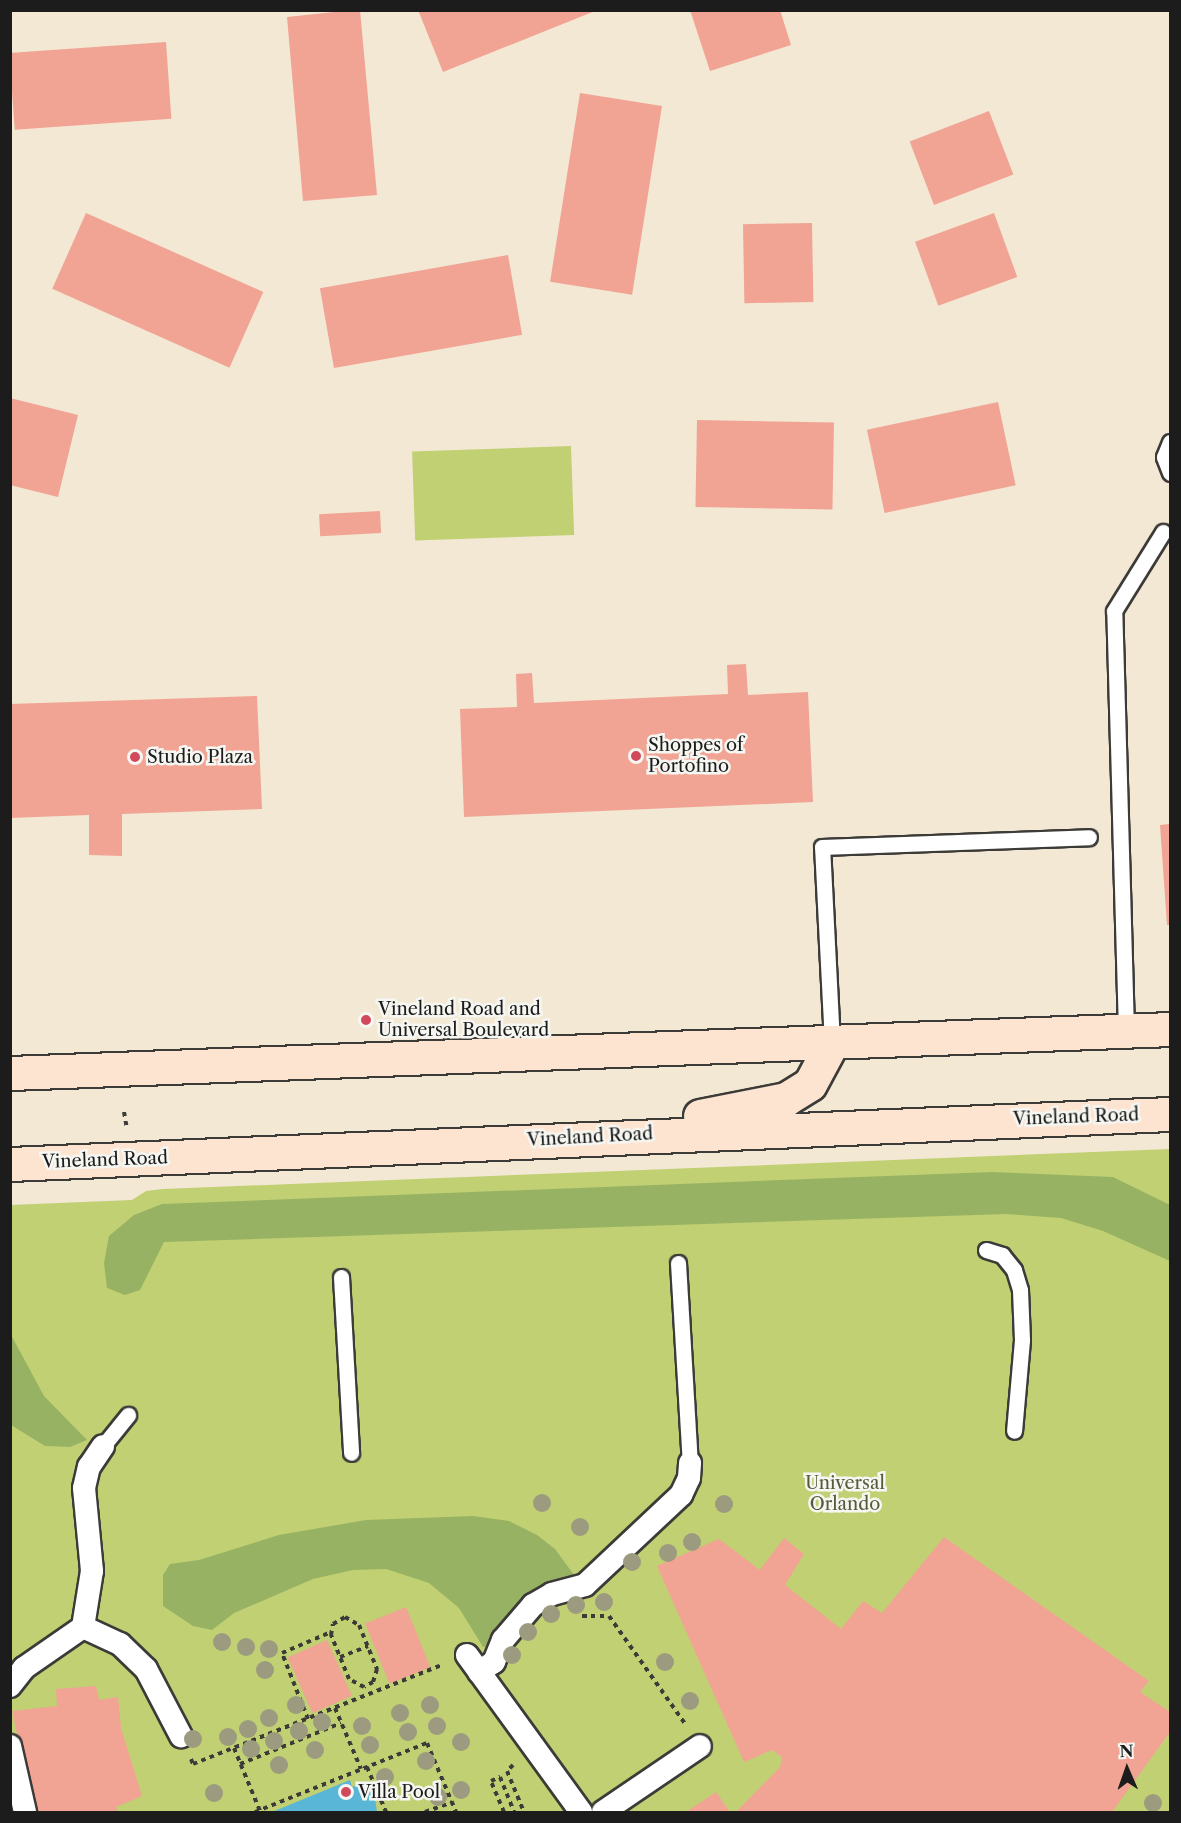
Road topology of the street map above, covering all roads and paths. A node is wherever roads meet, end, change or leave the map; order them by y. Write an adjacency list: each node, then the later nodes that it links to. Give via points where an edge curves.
1 (1170, 442): 2 (lane, via 1164,457)
2 (1170, 473)
3 (1163, 532): 6 (lane, via 1114,611)
4 (1089, 837): 7 (lane, via 822,847)
5 (1170, 1029): 6 (main road)
6 (1126, 1031): 7 (main road)
7 (832, 1043): 8 (main road); 12 (main road, via 810,1084 786,1099)
8 (10, 1073)
9 (124, 1112): 11 (path)
10 (1170, 1114): 12 (main road, Vineland Road)
11 (128, 1129)
12 (598, 1136): 13 (main road, Vineland Road)
13 (10, 1164)
14 (986, 1250): 18 (lane, via 1002,1255 1014,1270 1020,1290 1022,1340)
15 (678, 1263): 21 (lane)
16 (341, 1276): 20 (lane)
17 (128, 1415): 19 (lane)
18 (1014, 1431)
19 (103, 1446): 23 (street, via 89,1467 84,1488 92,1571)
20 (351, 1453)
21 (690, 1463): 48 (street, via 689,1478 681,1495 585,1585 552,1594 533,1605 510,1630 494,1662 473,1663)
22 (572, 1618): 36 (path, via 609,1616)
23 (83, 1628): 29 (street, via 24,1668); 34 (street, via 120,1644 146,1669)
24 (331, 1632): 25 (path, via 336,1621 350,1618 359,1625); 26 (path); 32 (path, via 282,1653)
25 (368, 1646): 26 (path); 28 (path, via 378,1674)
26 (340, 1657): 28 (path, via 354,1684)
27 (430, 1670): 30 (path)
28 (369, 1685): 30 (path)
29 (10, 1686)
30 (372, 1693): 31 (path)
31 (335, 1708): 32 (path); 33 (path)
32 (308, 1719): 37 (path, via 234,1748)
33 (341, 1723): 37 (path); 39 (path)
34 (181, 1736)
35 (10, 1746): 41 (street)
36 (700, 1746): 49 (street)
37 (240, 1764): 42 (path)
38 (367, 1767): 39 (path); 40 (path, via 427,1743); 43 (path)
39 (361, 1769): 42 (path)
40 (452, 1802): 44 (path); 45 (path)
41 (25, 1812)
42 (257, 1812)
43 (386, 1812)
44 (425, 1812)
45 (456, 1812)
46 (504, 1812): 47 (path, via 491,1781 500,1777)
47 (514, 1812)
48 (581, 1812)
49 (603, 1812)

